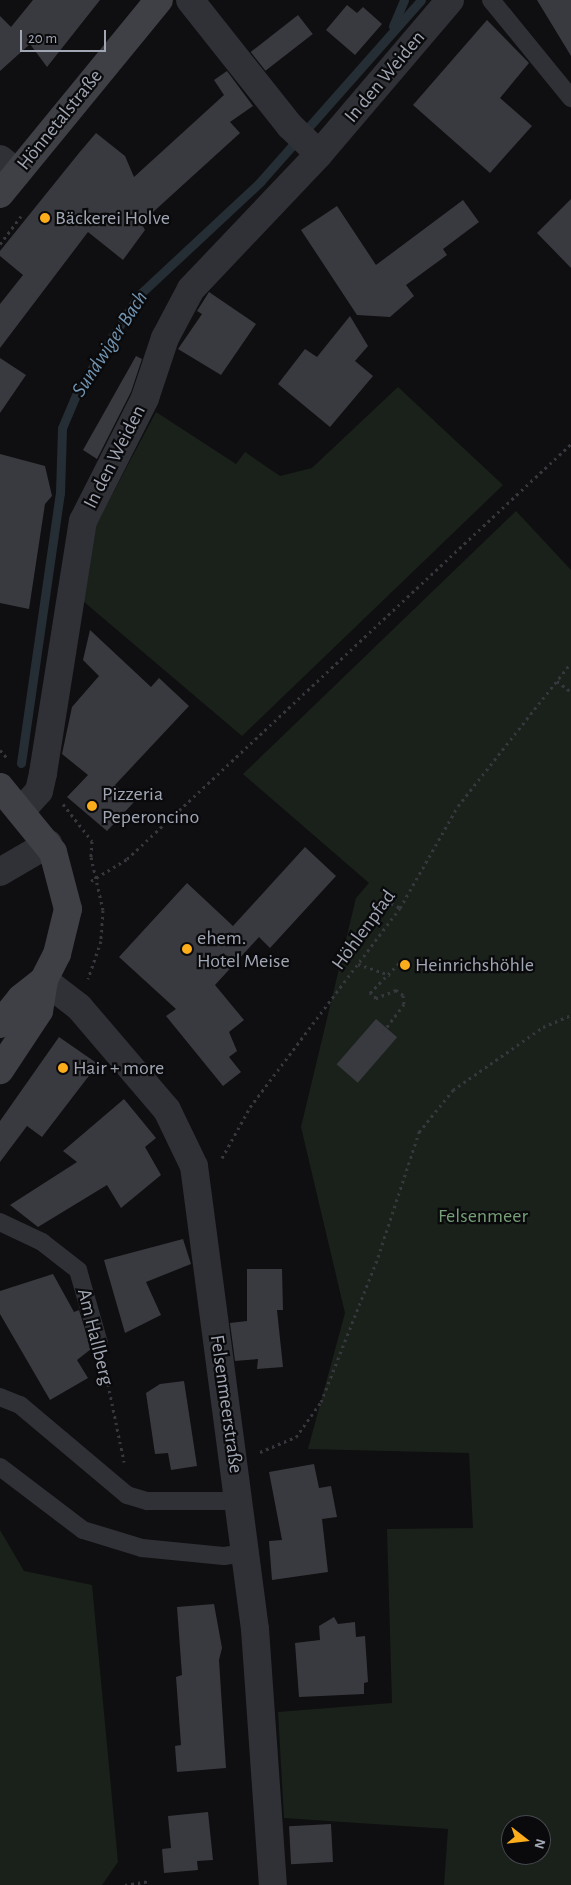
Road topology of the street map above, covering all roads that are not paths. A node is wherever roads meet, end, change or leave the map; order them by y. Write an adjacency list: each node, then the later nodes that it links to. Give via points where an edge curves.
1 (159, 0): 7 (main road, Hönnetalstraße)
2 (190, 0): 6 (street, via 290,126)
3 (450, 0): 6 (street, In den Weiden)
4 (491, 0): 5 (lane)
5 (571, 98)
6 (316, 151): 10 (street, In den Weiden, via 204,273 165,338 145,398 83,520 43,773 39,792)
7 (8, 166): 8 (main road, Hönnetalstraße)
8 (0, 194)
9 (0, 787): 10 (main road)
10 (22, 810): 11 (main road)
11 (48, 844): 12 (street); 13 (main road, via 66,887 66,929)
12 (0, 872)
13 (44, 980): 14 (main road, via 21,998); 15 (main road, via 39,1012); 20 (street, Felsenmeerstraße, via 78,1007 167,1110 187,1144)
14 (0, 1024)
15 (0, 1070)
16 (0, 1222): 17 (lane, Am Hallberg, via 42,1242 78,1270)
17 (99, 1343)
18 (0, 1397): 20 (lane, via 20,1405 126,1495 147,1501)
19 (0, 1467): 21 (lane, via 83,1530 142,1548 224,1556)
20 (240, 1501): 21 (street, Felsenmeerstraße)
21 (246, 1554): 22 (street, Felsenmeerstraße)
22 (273, 1885)

